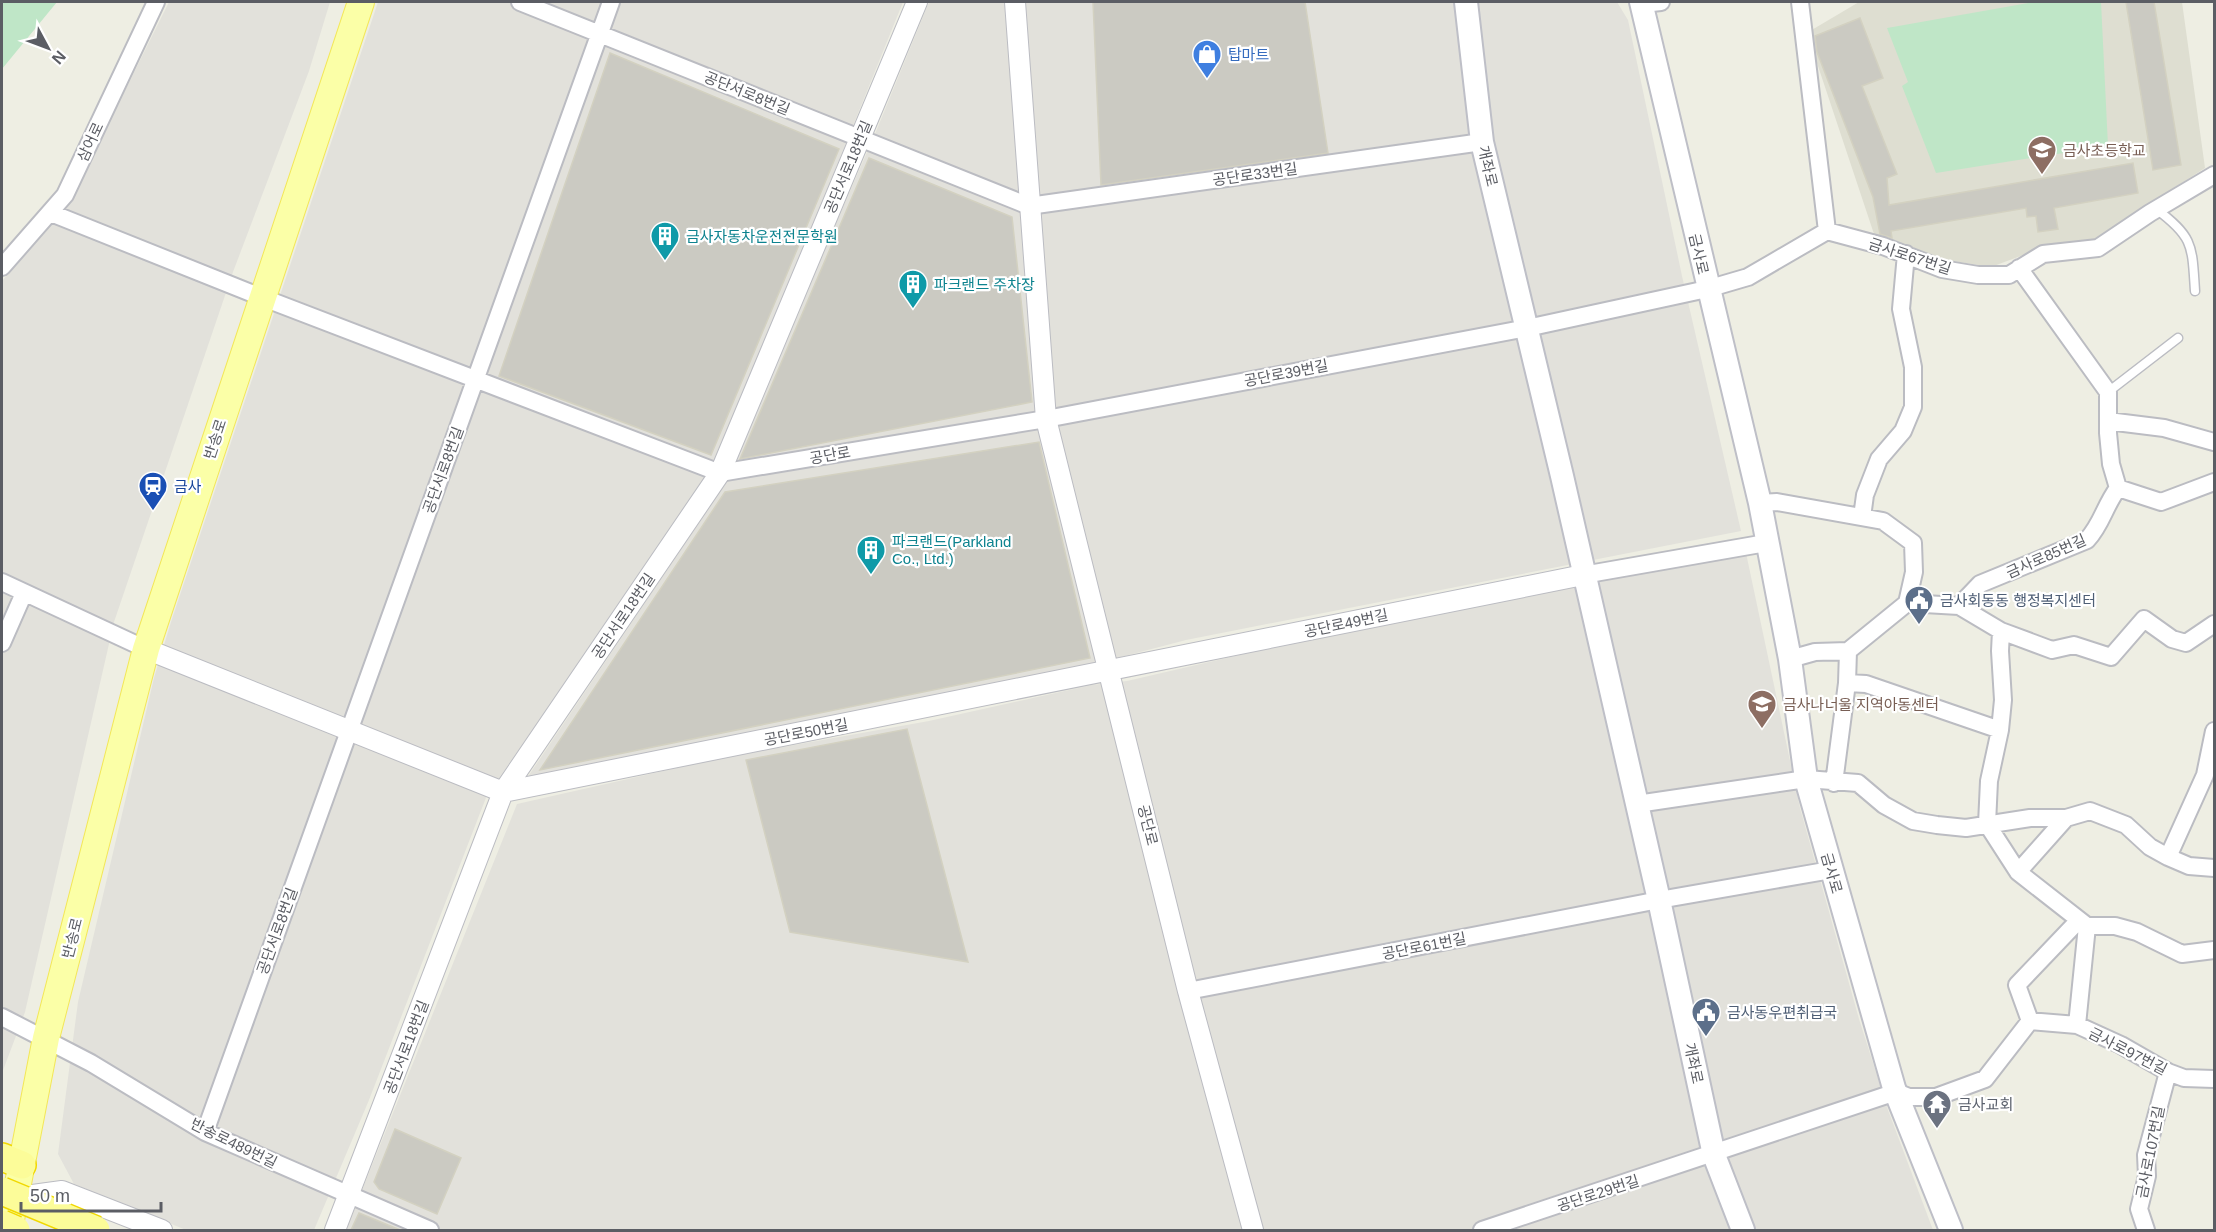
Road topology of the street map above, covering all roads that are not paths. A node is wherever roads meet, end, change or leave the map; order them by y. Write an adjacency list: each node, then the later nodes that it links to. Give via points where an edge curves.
1 (156, 2): 16 (street, 삼어로, via 65,195)
2 (361, 2): 23 (main road, 반송로)
3 (520, 2): 10 (street, 공단서로8번길)
4 (611, 2): 10 (street, 공단서로8번길)
5 (917, 2): 11 (street, 공단서로18번길)
6 (1016, 2): 14 (street, 공단로)
7 (1466, 2): 12 (main road, 개좌로)
8 (1647, 2): 21 (main road, 금사로)
9 (1800, 2): 17 (street)
10 (600, 33): 11 (street, 공단서로8번길); 26 (street, 공단서로8번길)
11 (860, 139): 14 (street); 31 (street, 공단서로18번길)
12 (1482, 142): 14 (street, 공단로33번길); 24 (main road, 개좌로)
13 (2214, 175): 15 (street, 금사로67번길)
14 (1029, 207): 28 (street, 공단로)
15 (2156, 209): 20 (street, 금사로67번길, via 2098,248 2043,254); 22 (lane, via 2176,224 2192,245)
16 (51, 213): 19 (street, 삼어로); 23 (street)
17 (1827, 231): 18 (street, 금사로67번길); 21 (street, via 1748,277)
18 (1906, 255): 20 (street, 금사로67번길, via 1942,269 1978,276 2009,275); 35 (street, via 1901,309 1913,367 1912,407 1904,430 1879,459 1865,495)
19 (2, 267)
20 (2019, 268): 27 (street)
21 (1707, 289): 24 (street); 34 (main road, 금사로)
22 (2195, 291)
23 (261, 297): 26 (street); 45 (main road, 반송로)
24 (1527, 328): 28 (street, 공단로39번길); 37 (main road, 개좌로)
25 (2178, 338): 27 (lane)
26 (476, 379): 31 (street); 50 (street, 공단서로8번길)
27 (2108, 392): 29 (street)
28 (1046, 419): 31 (street, 공단로); 48 (street, 공단로)
29 (2108, 421): 30 (street, via 2164,428); 33 (street, via 2111,464)
30 (2214, 442)
31 (720, 473): 55 (street, 공단서로18번길)
32 (2214, 482): 33 (street, via 2162,502)
33 (2118, 488): 41 (street, 금사로85번길, via 2104,507 2100,527 2087,540 1980,584)
34 (1760, 503): 35 (street, via 1777,502); 36 (main road, 금사로)
35 (1862, 517): 40 (street, via 1883,521 1913,543 1914,572)
36 (1766, 543): 37 (street); 47 (main road, 금사로)
37 (1583, 575): 48 (street, 공단로49번길); 56 (main road, 개좌로)
38 (2, 582): 39 (street)
39 (24, 593): 44 (street); 45 (street)
40 (1907, 603): 41 (street); 46 (street)
41 (1959, 606): 43 (street)
42 (2214, 624): 43 (street, via 2186,643 2172,639 2144,619 2111,657 2074,645 2052,650)
43 (2001, 631): 51 (street)
44 (2, 643)
45 (146, 649): 50 (street); 70 (main road, 반송로)
46 (1848, 651): 47 (street, via 1815,652); 49 (street)
47 (1790, 659): 53 (main road, 금사로)
48 (1110, 671): 55 (street, 공단로50번길); 66 (street, 공단로)
49 (1847, 683): 51 (street, via 1866,684); 54 (street)
50 (350, 730): 55 (street); 74 (street, 공단서로8번길)
51 (2000, 730): 58 (street, via 1989,782)
52 (2214, 731): 59 (street, via 2205,775)
53 (1806, 779): 54 (street); 56 (street); 61 (main road, 금사로)
54 (1833, 783): 58 (street, via 1858,783 1884,805 1913,821 1966,828)
55 (503, 792): 78 (street, 공단서로18번길)
56 (1637, 804): 63 (main road, 개좌로)
57 (2066, 818): 58 (street); 59 (street, via 2090,811 2126,825); 62 (street)
58 (1987, 824): 62 (street)
59 (2168, 857): 60 (street, via 2189,866)
60 (2214, 868)
61 (1831, 870): 63 (street); 73 (main road, 금사로)
62 (2018, 872): 64 (street)
63 (1659, 900): 66 (street, 공단로61번길); 75 (main road, 개좌로)
64 (2083, 923): 65 (street, via 2137,932 2182,954); 68 (street, via 2017,985); 69 (street, 금사로97번길)
65 (2214, 950)
66 (1188, 991): 86 (street, 공단로)
67 (2, 1017): 70 (street, 반송로489번길)
68 (2030, 1021): 69 (street, 금사로97번길); 73 (street, via 1985,1078 1936,1097 1909,1097)
69 (2078, 1025): 71 (street, 금사로97번길)
70 (46, 1038): 74 (street, 반송로489번길); 76 (main road, 반송로)
71 (2168, 1072): 72 (street, 금사로97번길, via 2184,1078); 90 (street, 금사로107번길, via 2146,1155 2147,1176 2139,1209)
72 (2214, 1080)
73 (1896, 1092): 75 (street); 89 (main road, 금사로)
74 (205, 1132): 78 (street, 반송로489번길)
75 (1714, 1155): 87 (street, 공단로29번길); 88 (main road, 개좌로)
76 (11, 1161): 77 (main road, 반송로)
77 (9, 1194): 80 (main road, 반송로); 82 (highway, bridge); 83 (street, via 62,1191)
78 (348, 1197): 84 (street, 공단서로18번길); 85 (street, 반송로489번길)
79 (2, 1224): 81 (highway, bridge)
80 (9, 1230)
81 (16, 1230)
82 (96, 1230)
83 (162, 1230)
84 (334, 1230)
85 (430, 1230)
86 (1253, 1230)
87 (1482, 1230)
88 (1743, 1230)
89 (1951, 1230)
90 (2146, 1230)

